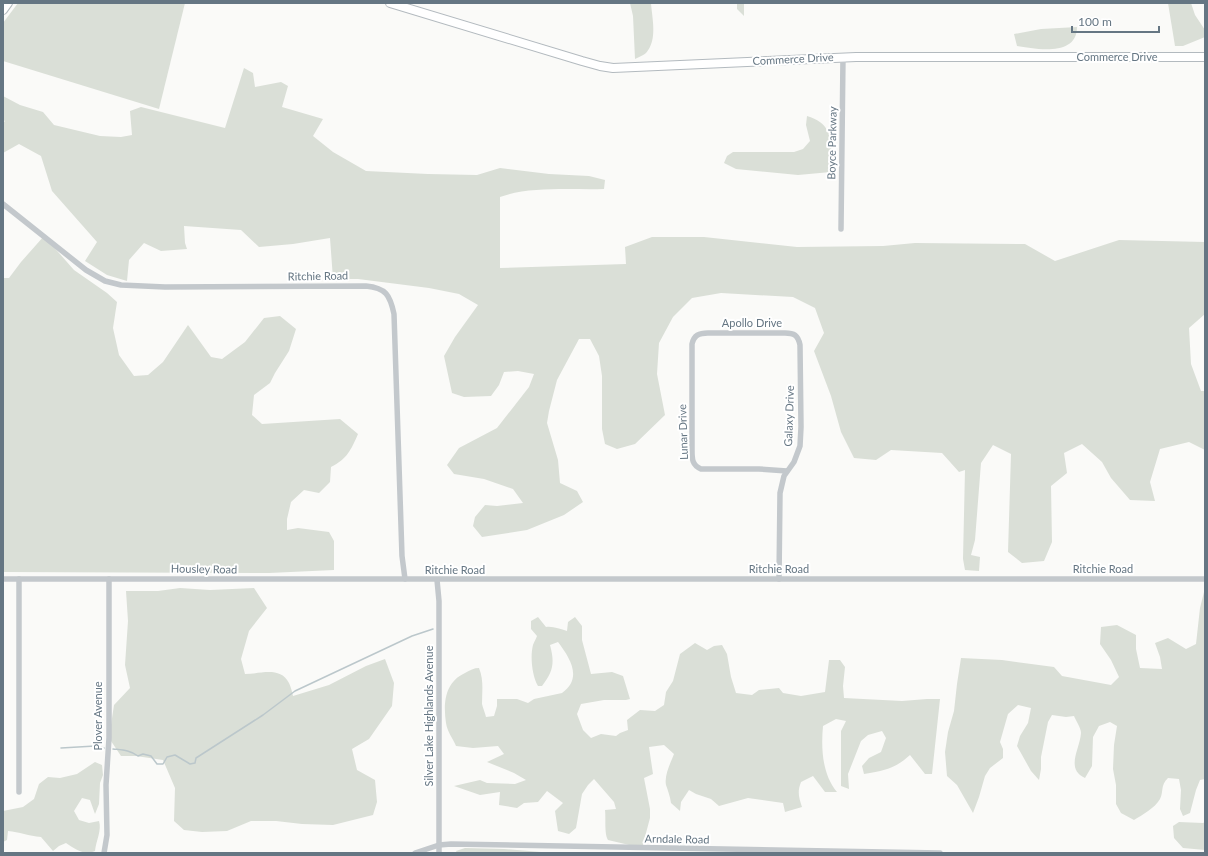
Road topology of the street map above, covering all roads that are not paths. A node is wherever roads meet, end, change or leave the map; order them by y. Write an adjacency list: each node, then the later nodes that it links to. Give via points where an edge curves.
1 (8, 3): 3 (street)
2 (390, 3): 4 (street, Commerce Drive, via 606,67)
3 (3, 10)
4 (843, 57): 5 (street, Commerce Drive); 7 (street, Boyce Parkway)
5 (1205, 57)
6 (3, 204): 14 (street, Ritchie Road, via 86,270 105,281 121,285 366,286 380,289 386,294 394,314 402,556)
7 (841, 229)
8 (697, 335): 9 (street, Apollo Drive, via 792,333 798,337); 10 (street, Lunar Drive, via 692,344 693,461 701,469)
9 (800, 344): 10 (street, Galaxy Drive, via 800,446 794,462)
10 (787, 471): 17 (street, Galaxy Drive, via 779,502)
11 (3, 579): 12 (street, Housley Road)
12 (20, 579): 13 (street, Housley Road); 18 (street)
13 (109, 579): 14 (street, Housley Road); 21 (street, Plover Avenue, via 109,738 106,785 107,835)
14 (405, 579): 16 (street, Ritchie Road)
15 (1205, 579): 17 (street, Ritchie Road)
16 (437, 580): 17 (street, Ritchie Road); 19 (street, Silver Lake Highlands Avenue)
17 (779, 580)
18 (19, 792)
19 (439, 845): 20 (street, Arndale Road); 22 (street, Arndale Road); 23 (street, Silver Lake Highlands Avenue)
20 (593, 850): 24 (street, Arndale Road)
21 (104, 853)
22 (415, 853)
23 (439, 853)
24 (940, 853)

